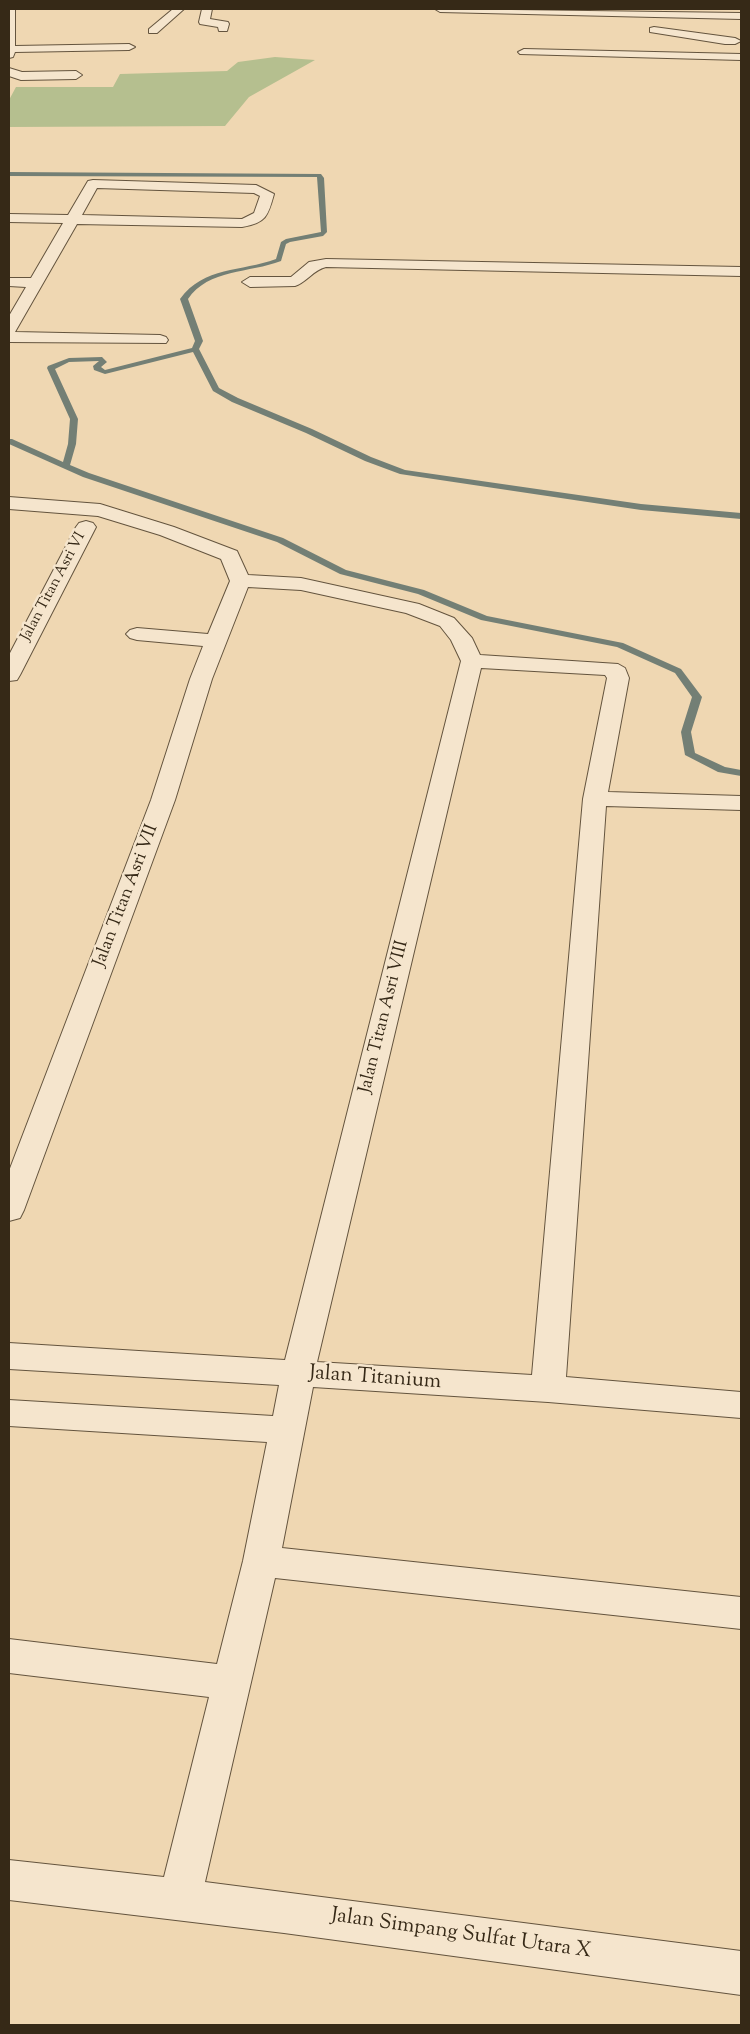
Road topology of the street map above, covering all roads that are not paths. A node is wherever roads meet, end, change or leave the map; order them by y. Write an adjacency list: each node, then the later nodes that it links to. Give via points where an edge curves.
1 (10, 9): 6 (street)
2 (179, 9): 8 (street)
3 (207, 9): 7 (street, via 204,22 224,24)
4 (440, 9): 5 (street)
5 (741, 16)
6 (9, 29): 13 (street)
7 (223, 29)
8 (152, 30)
9 (639, 30): 11 (street, via 679,31 711,40)
10 (571, 37): 15 (street)
11 (741, 41)
12 (129, 47): 13 (street)
13 (9, 51)
14 (524, 52): 15 (street)
15 (570, 53): 16 (street)
16 (741, 56)
17 (9, 72): 19 (street)
18 (76, 75): 19 (street)
19 (22, 76): 20 (street)
20 (9, 89)
21 (9, 218): 22 (street)
22 (72, 220): 22 (street, via 242,224 259,218 267,194 256,190 93,184); 26 (street)
23 (741, 272): 25 (street, via 326,263 314,265 295,281)
24 (9, 282): 26 (street)
25 (250, 282)
26 (37, 283): 27 (street)
27 (9, 329)
28 (9, 337): 29 (street)
29 (160, 340)
30 (9, 503): 32 (street, via 100,510 167,531 230,555)
31 (86, 527): 36 (street, Jalan Titan Asri VI)
32 (240, 581): 34 (street, Jalan Titan Asri VII); 35 (street, via 301,584 412,608 447,622 461,638)
33 (137, 634): 34 (street)
34 (216, 641): 39 (street, Jalan Titan Asri VII, via 163,800)
35 (472, 661): 37 (street, via 610,669 617,673); 41 (street, Jalan Titan Asri VIII, via 308,1326)
36 (9, 675)
37 (595, 799): 38 (street); 42 (street)
38 (741, 803)
39 (9, 1210)
40 (9, 1356): 41 (street, Jalan Titanium)
41 (299, 1374): 42 (street, Jalan Titanium); 45 (street, Jalan Titan Asri VIII)
42 (548, 1389): 43 (street, Jalan Titanium)
43 (741, 1406)
44 (9, 1413): 45 (street)
45 (286, 1430): 46 (street, Jalan Titan Asri VIII)
46 (261, 1561): 47 (street); 49 (street, Jalan Titan Asri VIII)
47 (741, 1613)
48 (9, 1656): 49 (street)
49 (231, 1683): 51 (street, Jalan Titan Asri VIII)
50 (9, 1880): 51 (street, Jalan Simpang Sulfat Utara X)
51 (180, 1898): 52 (street, Jalan Simpang Sulfat Utara X)
52 (741, 1973)

